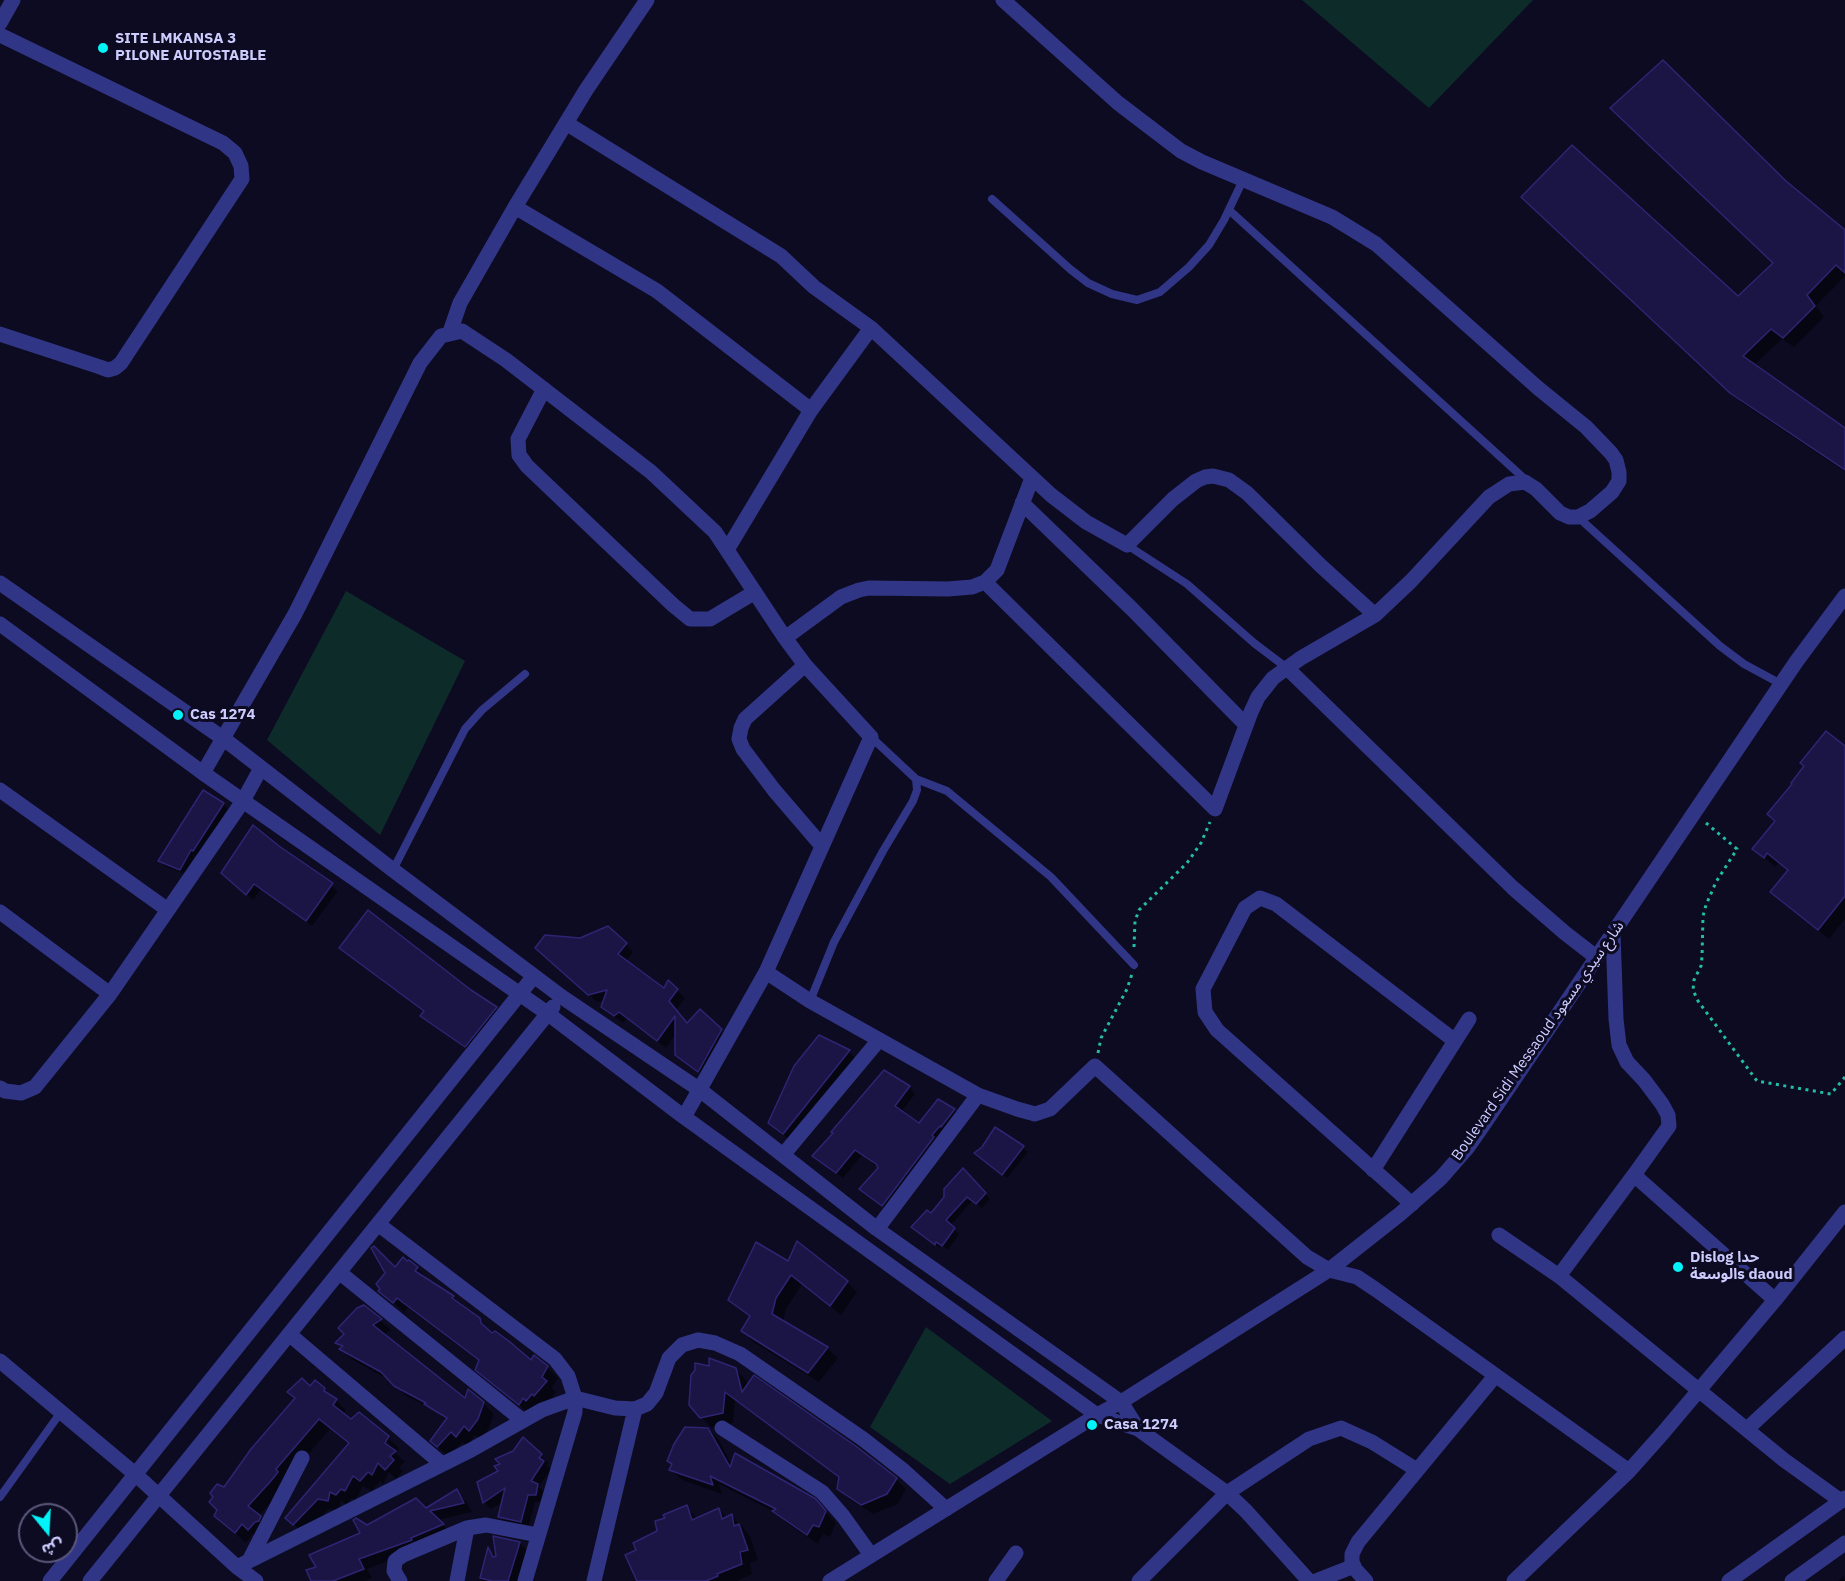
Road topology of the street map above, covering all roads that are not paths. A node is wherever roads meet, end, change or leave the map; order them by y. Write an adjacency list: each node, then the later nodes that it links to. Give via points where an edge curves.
1 (13, 0): 4 (street)
2 (647, 0): 6 (street)
3 (1003, 0): 7 (street, via 1162,138)
4 (0, 23)
5 (0, 35): 13 (street, via 223,143 235,153 242,179 114,368 100,367)
6 (566, 123): 9 (street); 11 (street, via 781,256)
7 (1243, 180): 10 (lane); 19 (street, via 1332,217 1376,244 1603,443 1616,460 1618,481 1602,502)
8 (992, 199): 10 (lane, via 1088,283 1137,300 1160,292 1189,267 1209,245)
9 (515, 207): 12 (street, via 459,303); 15 (street, via 657,291)
10 (1229, 210): 17 (lane)
11 (871, 328): 15 (street); 16 (street)
12 (450, 332): 14 (street, via 462,331); 35 (street, via 441,336 420,363 295,614)
13 (0, 334)
14 (544, 389): 21 (street, via 651,472 715,532); 24 (street, via 518,439 519,455 535,474 690,619 710,619)
15 (811, 410): 21 (street)
16 (1032, 478): 18 (street); 20 (street, via 1086,522)
17 (1530, 484): 19 (street, via 1560,513); 26 (street, via 1509,484 1489,497)
18 (1022, 503): 22 (street, via 996,570); 33 (street)
19 (1578, 517): 32 (lane, via 1720,646)
20 (1127, 545): 26 (street, via 1186,488 1204,477 1222,478 1247,494); 30 (lane, via 1187,584)
21 (727, 550): 24 (street)
22 (985, 582): 28 (street, via 948,589 859,590 841,597); 33 (street, via 1215,810)
23 (0, 583): 35 (street)
24 (755, 592): 28 (street)
25 (1845, 596): 32 (street, Boulevard Sidi Messaoud شارع سيدي مسعود)
26 (1375, 615): 30 (street)
27 (0, 624): 37 (street)
28 (785, 638): 29 (street)
29 (806, 665): 34 (street); 41 (street, via 745,719 740,739 743,749 774,790)
30 (1287, 668): 33 (street, via 1266,686); 46 (street, via 1514,888)
31 (525, 674): 42 (lane, via 465,729)
32 (1781, 684): 45 (street, Boulevard Sidi Messaoud شارع سيدي مسعود)
33 (1245, 724)
34 (871, 736): 38 (lane); 41 (street)
35 (224, 739): 36 (street); 37 (street)
36 (261, 768): 40 (street); 42 (street)
37 (203, 773): 40 (street)
38 (916, 779): 47 (lane, via 947,791 1051,876); 53 (lane, via 913,801 834,942)
39 (0, 790): 43 (street)
40 (243, 801): 43 (street); 51 (street)
41 (822, 846): 48 (street)
42 (393, 870): 49 (street)
43 (168, 910): 50 (street)
44 (0, 912): 50 (street)
45 (1613, 933): 46 (street, Boulevard Sidi Messaoud شارع سيدي مسعود); 64 (street, via 1619,1045 1627,1062 1662,1104 1669,1126)
46 (1596, 957): 65 (street, Boulevard Sidi Messaoud شارع سيدي مسعود, via 1468,1147)
47 (1134, 965)
48 (766, 972): 53 (street); 59 (street)
49 (534, 976): 51 (street); 52 (street)
50 (110, 994): 58 (street, via 34,1087 21,1093)
51 (519, 995): 54 (street); 92 (street)
52 (562, 997): 54 (street); 59 (street)
53 (810, 1001): 56 (street)
54 (547, 1013): 61 (street); 67 (street)
55 (1469, 1019): 57 (street)
56 (879, 1040): 60 (street); 62 (street)
57 (1455, 1041): 63 (street); 63 (street, via 1276,904 1260,898 1245,908 1203,990 1205,1012 1216,1030)
58 (0, 1088)
59 (700, 1090): 61 (street); 62 (street)
60 (978, 1095): 68 (street); 70 (street, via 1035,1114 1050,1109 1095,1066 1307,1257)
61 (684, 1117): 83 (street)
62 (783, 1155): 68 (street)
63 (1373, 1170): 65 (street)
64 (1634, 1175): 72 (street); 73 (street)
65 (1412, 1204): 70 (street, Boulevard Sidi Messaoud شارع سيدي مسعود)
66 (1845, 1212): 73 (street)
67 (378, 1224): 71 (street); 79 (street, via 555,1359 568,1376)
68 (877, 1229): 80 (street)
69 (1499, 1235): 72 (street)
70 (1329, 1270): 77 (street, via 1357,1277 1375,1288); 80 (street, Boulevard Sidi Messaoud شارع سيدي مسعود)
71 (339, 1272): 74 (street); 84 (street)
72 (1559, 1276): 78 (street)
73 (1775, 1300): 78 (street)
74 (289, 1334): 89 (street); 94 (street)
75 (1845, 1338): 87 (street)
76 (0, 1361): 82 (street)
77 (1495, 1376): 90 (street); 91 (street)
78 (1700, 1391): 87 (street); 91 (street)
79 (575, 1398): 81 (street); 84 (street); 99 (street, via 575,1412)
80 (1121, 1402): 83 (street, Boulevard Sidi Messaoud شارع سيدي مسعود); 86 (street)
81 (635, 1409): 97 (street, via 647,1404 656,1393 669,1358 682,1345 698,1340 715,1343 740,1354 863,1439); 112 (street)
82 (61, 1412): 92 (street); 95 (lane)
83 (1097, 1415): 86 (street); 97 (street, Boulevard Sidi Messaoud شارع سيدي مسعود)
84 (522, 1420): 89 (street)
85 (722, 1428): 102 (street, via 822,1492)
86 (1138, 1429): 93 (street)
87 (1747, 1429): 96 (street, via 1784,1460)
88 (302, 1458): 103 (street)
89 (442, 1464): 103 (street)
90 (1417, 1470): 93 (street, via 1341,1428 1309,1440); 104 (street, via 1358,1542 1352,1554)
91 (1629, 1471): 119 (street)
92 (135, 1474): 94 (street); 106 (street)
93 (1227, 1493): 115 (street); 116 (street)
94 (160, 1495): 103 (street); 107 (street)
95 (0, 1497)
96 (1843, 1499): 120 (street)
97 (946, 1509): 102 (street, Boulevard Sidi Messaoud شارع سيدي مسعود)
98 (467, 1528): 99 (street, via 486,1525); 109 (street, via 395,1561 394,1571); 110 (street)
99 (538, 1535): 111 (street)
100 (1845, 1543): 105 (street)
101 (1016, 1553): 114 (street)
102 (871, 1555): 113 (street, Boulevard Sidi Messaoud شارع سيدي مسعود)
103 (243, 1563): 108 (street)
104 (1354, 1566): 117 (street); 118 (street)
105 (1799, 1579)
106 (50, 1581)
107 (90, 1581)
108 (256, 1581)
109 (400, 1581)
110 (457, 1581)
111 (525, 1581)
112 (594, 1581)
113 (830, 1581)
114 (996, 1581)
115 (1139, 1581)
116 (1309, 1581)
117 (1316, 1581)
118 (1366, 1581)
119 (1514, 1581)
120 (1728, 1581)

